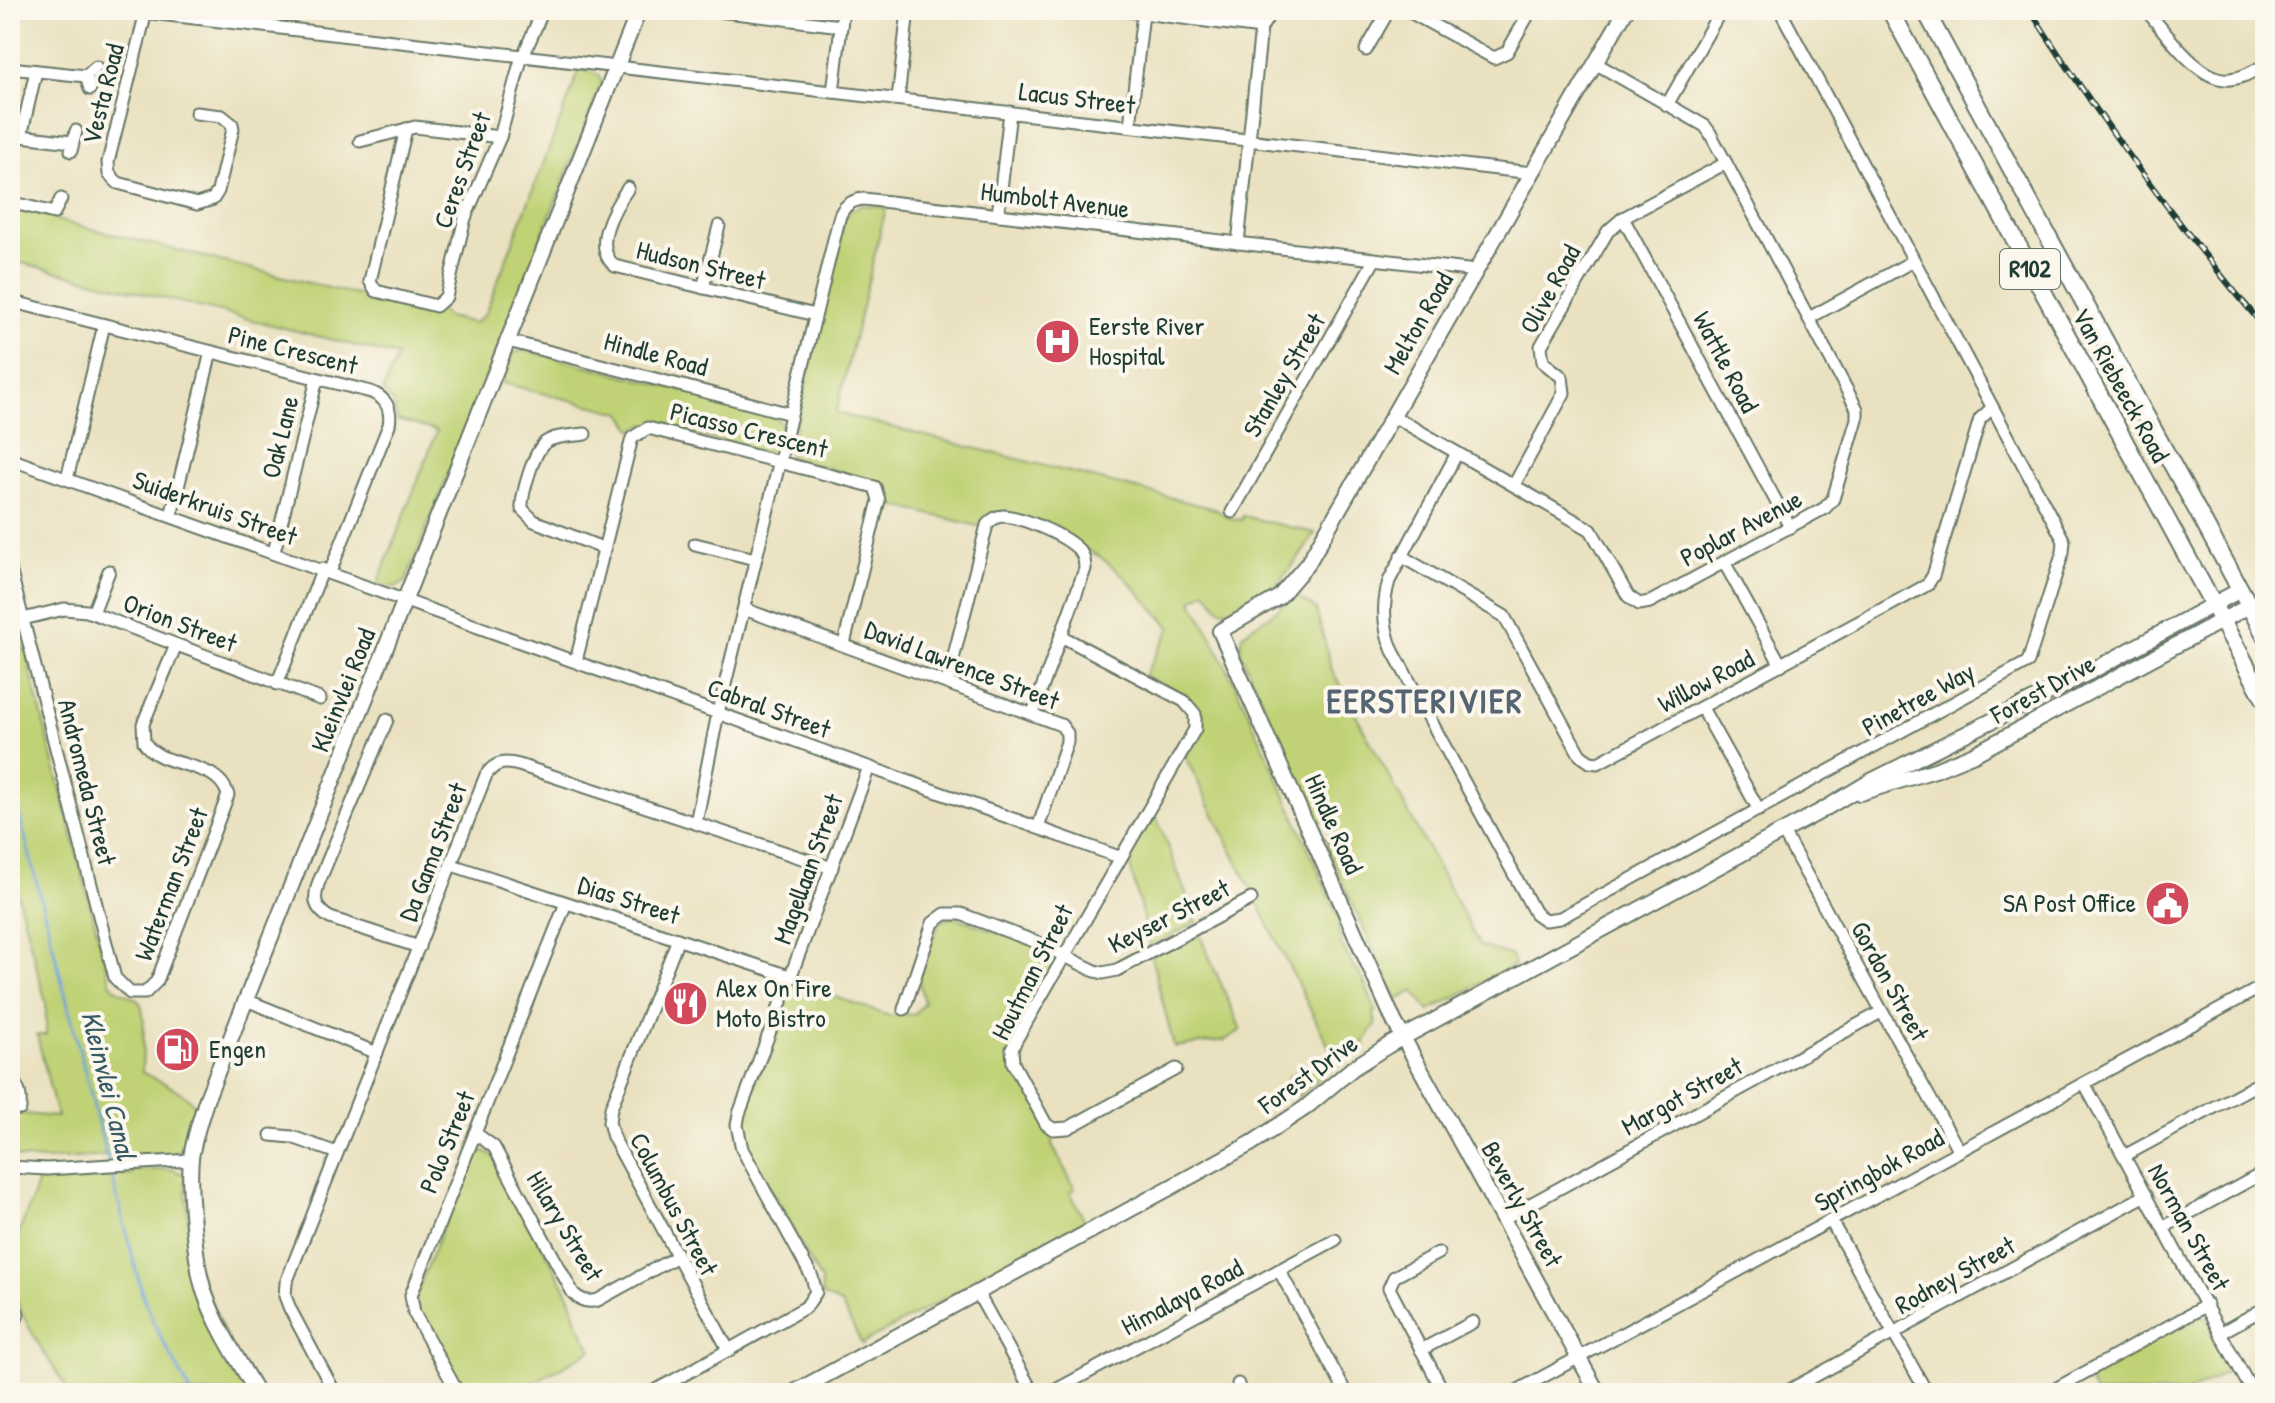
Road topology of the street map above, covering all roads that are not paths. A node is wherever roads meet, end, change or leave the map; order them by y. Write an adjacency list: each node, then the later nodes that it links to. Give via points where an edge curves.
1 (125, 10): 19 (street, Lacus Street)
2 (240, 10): 21 (street)
3 (543, 10): 25 (street, Ceres Street)
4 (639, 10): 28 (street, Kleinvlei Road)
5 (710, 10): 22 (street)
6 (843, 10): 22 (street)
7 (908, 10): 33 (street)
8 (1120, 10): 20 (street)
9 (1272, 10): 23 (street)
10 (1389, 10): 24 (street)
11 (1407, 10): 12 (street, via 1494,58 1507,52)
12 (1531, 10)
13 (1626, 10): 26 (street, Melton Road)
14 (1721, 10): 34 (street)
15 (1780, 10): 55 (street, Pinetree Way)
16 (1890, 10): 88 (main road, Van Riebeeck Road / R102)
17 (1925, 10): 86 (main road, Van Riebeeck Road / R102)
18 (2146, 10): 27 (street, via 2193,64 2216,78 2237,78)
19 (146, 12): 21 (street, Lacus Street); 36 (street, Vesta Road, via 109,174 118,183 197,204 210,202 218,191 233,129 222,116)
20 (1143, 13): 23 (street); 37 (street)
21 (239, 23): 25 (street, Lacus Street)
22 (841, 26): 32 (street)
23 (1261, 28): 41 (street)
24 (1366, 50)
25 (525, 56): 28 (street, Lacus Street); 40 (street, Ceres Street)
26 (1595, 63): 34 (street, Poplar Avenue); 46 (street, Melton Road)
27 (2265, 65)
28 (616, 66): 32 (street, Lacus Street); 62 (street, Kleinvlei Road)
29 (96, 67): 31 (street, via 88,82)
30 (10, 68): 31 (street)
31 (36, 71): 39 (street)
32 (833, 92): 33 (street, Lacus Street)
33 (898, 99): 35 (street, Lacus Street)
34 (1667, 105): 45 (street, Poplar Avenue, via 1708,129)
35 (1010, 112): 37 (street, Lacus Street); 50 (street)
36 (196, 113)
37 (1130, 126): 41 (street, Lacus Street)
38 (406, 129): 40 (street); 40 (street, Ceres Street, via 370,281 376,291 431,306 446,297 465,218); 43 (street)
39 (21, 136): 42 (street); 44 (street)
40 (500, 137)
41 (1249, 140): 46 (street, Lacus Street); 53 (street)
42 (73, 141)
43 (360, 141)
44 (10, 150)
45 (1726, 163): 51 (street, Olive Road); 60 (street, Poplar Avenue)
46 (1532, 173): 56 (street, Melton Road)
47 (628, 188): 57 (street, Hudson Street, via 603,245 609,261)
48 (61, 199): 49 (street, via 54,213)
49 (10, 202)
50 (998, 215): 53 (street, Humbolt Avenue); 59 (street, Humbolt Avenue, via 854,201 840,215)
51 (1623, 218): 73 (street, Olive Road, via 1608,231 1541,346 1543,362 1562,377 1564,393); 76 (street, Wattle Road)
52 (719, 226): 57 (street)
53 (1238, 243): 54 (street, Humbolt Avenue)
54 (1375, 259): 56 (street, Humbolt Avenue); 74 (street, Stanley Street)
55 (1913, 261): 60 (street); 65 (street, Pinetree Way)
56 (1476, 271): 67 (street, Melton Road)
57 (703, 288): 59 (street, Hudson Street)
58 (10, 301): 61 (street, Pine Crescent)
59 (815, 315): 66 (street, Humbolt Avenue)
60 (1809, 318): 76 (street, Poplar Avenue, via 1858,416 1833,499)
61 (104, 325): 63 (street, Pine Crescent); 72 (street)
62 (508, 341): 66 (street, Hindle Road); 87 (street, Kleinvlei Road)
63 (211, 352): 64 (street, Pine Crescent); 75 (street)
64 (317, 379): 79 (street, Oak Lane); 85 (street, Pine Crescent, via 376,394 390,414)
65 (1992, 408): 100 (street, Willow Road, via 1980,419 1930,583); 111 (street, Pinetree Way, via 2064,544 2031,659)
66 (791, 414): 71 (street, Humbolt Avenue)
67 (1393, 416): 69 (street, Poplar Avenue); 94 (street, Melton Road, via 1299,576 1269,605)
68 (585, 434): 78 (street, via 556,438 541,447 523,490 522,509 534,521)
69 (1457, 453): 73 (street, Poplar Avenue); 80 (street)
70 (10, 459): 72 (street, Suiderkruis Street)
71 (781, 461): 78 (street, Picasso Crescent, via 654,429 640,431 632,438); 81 (street, Humbolt Avenue); 97 (street, Picasso Crescent, via 872,484 879,495)
72 (67, 479): 75 (street, Suiderkruis Street)
73 (1514, 485): 82 (street, Poplar Avenue, via 1591,530 1635,602 1650,602)
74 (1232, 512)
75 (171, 516): 79 (street, Suiderkruis Street)
76 (1790, 527): 82 (street, Poplar Avenue)
77 (695, 544): 81 (street)
78 (605, 549): 99 (street, Picasso Crescent)
79 (274, 552): 85 (street, Suiderkruis Street)
80 (1401, 556): 105 (street, Willow Road, via 1504,616 1586,760 1602,762); 111 (street, Pinetree Way, via 1384,602 1389,642 1538,916 1560,918)
81 (755, 559): 90 (street, Humbolt Avenue)
82 (1724, 562): 100 (street)
83 (10, 569): 92 (street, Andromeda Street)
84 (109, 571): 91 (street)
85 (326, 571): 87 (street, Suiderkruis Street); 102 (street)
86 (2240, 590): 88 (street, Forest Drive); 89 (main road, Van Riebeeck Road / R102)
87 (405, 599): 99 (street, Cabral Street); 126 (street, Kleinvlei Road)
88 (2214, 604): 93 (main road, Van Riebeeck Road / R102); 110 (street, Forest Drive)
89 (2249, 606): 93 (street, Forest Drive); 95 (main road, Van Riebeeck Road / R102)
90 (744, 609): 97 (street, David Lawrence Street); 106 (street, Humbolt Avenue)
91 (93, 613): 92 (street, Orion Street, via 64,609); 98 (street, Orion Street)
92 (23, 619): 125 (street, Andromeda Street, via 115,978 125,991)
93 (2222, 620): 104 (main road, Van Riebeeck Road / R102); 110 (street, Forest Drive, via 1974,754)
94 (1220, 631): 129 (street, Hindle Road)
95 (2265, 635)
96 (1061, 636): 101 (street, via 1085,569 1083,556 1036,525 994,518 985,530); 107 (street); 115 (street, Houtman Street, via 1184,701 1195,714 1195,729)
97 (844, 644): 101 (street, David Lawrence Street)
98 (176, 645): 102 (street, Orion Street); 125 (street, Waterman Street, via 143,724 144,742 154,753 215,775 228,795 157,981)
99 (576, 661): 106 (street, Cabral Street)
100 (1781, 665): 105 (street, Willow Road)
101 (947, 683): 107 (street, David Lawrence Street)
102 (277, 684): 103 (street, Orion Street)
103 (320, 699)
104 (2265, 700)
105 (1702, 708): 111 (street)
106 (718, 713): 109 (street, Cabral Street); 112 (street, Humbolt Avenue)
107 (1033, 713): 113 (street, David Lawrence Street, via 1061,725 1068,738)
108 (387, 720): 121 (street, via 318,884 315,904 322,913)
109 (869, 767): 113 (street, Cabral Street); 117 (street, Magellaan Street)
110 (1852, 794): 114 (street, Forest Drive)
111 (1759, 810)
112 (696, 823): 116 (street, Da Gama Street, via 510,762 498,764 486,775); 117 (street, Da Gama Street)
113 (1038, 828): 115 (street, Cabral Street)
114 (1783, 832): 128 (street, Gordon Street); 129 (street, Forest Drive)
115 (1119, 857): 122 (street, Houtman Street)
116 (452, 865): 119 (street, Dias Street); 121 (street, Da Gama Street)
117 (832, 868): 123 (street, Magellaan Street)
118 (1251, 899): 122 (street, Keyser Street, via 1110,972 1095,971)
119 (566, 903): 120 (street, Dias Street); 136 (street, Polo Street)
120 (678, 939): 123 (street, Dias Street); 150 (street, Columbus Street, via 609,1122)
121 (419, 947): 130 (street, Da Gama Street)
122 (1064, 954): 127 (street, Keyser Street, via 961,914 945,914 933,923); 131 (street, Houtman Street, via 1012,1049 1013,1063 1046,1124 1068,1128)
123 (792, 977): 161 (street, Magellaan Street, via 737,1125 742,1149 816,1292 806,1307)
124 (2265, 985): 134 (street, Springbok Road)
125 (137, 994)
126 (246, 1000): 130 (street); 141 (street, Kleinvlei Road, via 207,1098)
127 (904, 1009)
128 (1881, 1012): 138 (street, Gordon Street); 145 (street, Margot Street)
129 (1403, 1038): 145 (street, Beverly Street); 152 (street, Forest Drive, via 1252,1143)
130 (377, 1053): 139 (street, Da Gama Street)
131 (1176, 1069)
132 (10, 1078): 135 (street, via 21,1096 20,1109)
133 (2265, 1080): 140 (street)
134 (2084, 1083): 138 (street, Springbok Road); 140 (street, Norman Street)
135 (10, 1108)
136 (475, 1133): 150 (street, Hilary Street, via 494,1147 580,1299 598,1300); 165 (street, Polo Street, via 411,1295 414,1313)
137 (271, 1135): 139 (street)
138 (1959, 1151): 146 (street, Springbok Road)
139 (337, 1153): 164 (street, Da Gama Street, via 285,1289 290,1309)
140 (2124, 1156): 144 (street, Norman Street)
141 (191, 1160): 142 (street); 163 (street, Kleinvlei Road, via 204,1291)
142 (10, 1167)
143 (2265, 1172): 147 (street)
144 (2146, 1195): 147 (street, Norman Street); 158 (street, Rodney Street)
145 (1503, 1219): 162 (street, Beverly Street)
146 (1831, 1221): 158 (street); 162 (street, Springbok Road)
147 (2164, 1227): 154 (street, Norman Street)
148 (1335, 1240): 151 (street, Himalaya Road)
149 (1438, 1253): 160 (street, via 1390,1282 1391,1294)
150 (676, 1257): 161 (street, Columbus Street)
151 (1279, 1270): 169 (street, Himalaya Road); 170 (street)
152 (977, 1292): 167 (street, Forest Drive); 168 (street)
153 (10, 1294): 159 (street, via 18,1314)
154 (2207, 1305): 157 (street, Norman Street); 176 (street)
155 (2265, 1308): 157 (street)
156 (1473, 1322): 160 (street)
157 (2222, 1332): 177 (street, Norman Street)
158 (1894, 1333): 174 (street, Rodney Street); 175 (street)
159 (10, 1335)
160 (1421, 1350): 171 (street)
161 (729, 1351): 166 (street)
162 (1578, 1357): 172 (street, Springbok Road); 173 (street, Beverly Street)
163 (257, 1393)
164 (335, 1393)
165 (458, 1393)
166 (651, 1393)
167 (793, 1393)
168 (1033, 1393)
169 (1050, 1393)
170 (1346, 1393)
171 (1444, 1393)
172 (1513, 1393)
173 (1598, 1393)
174 (1784, 1393)
175 (1927, 1393)
176 (2048, 1393)
177 (2253, 1393)

